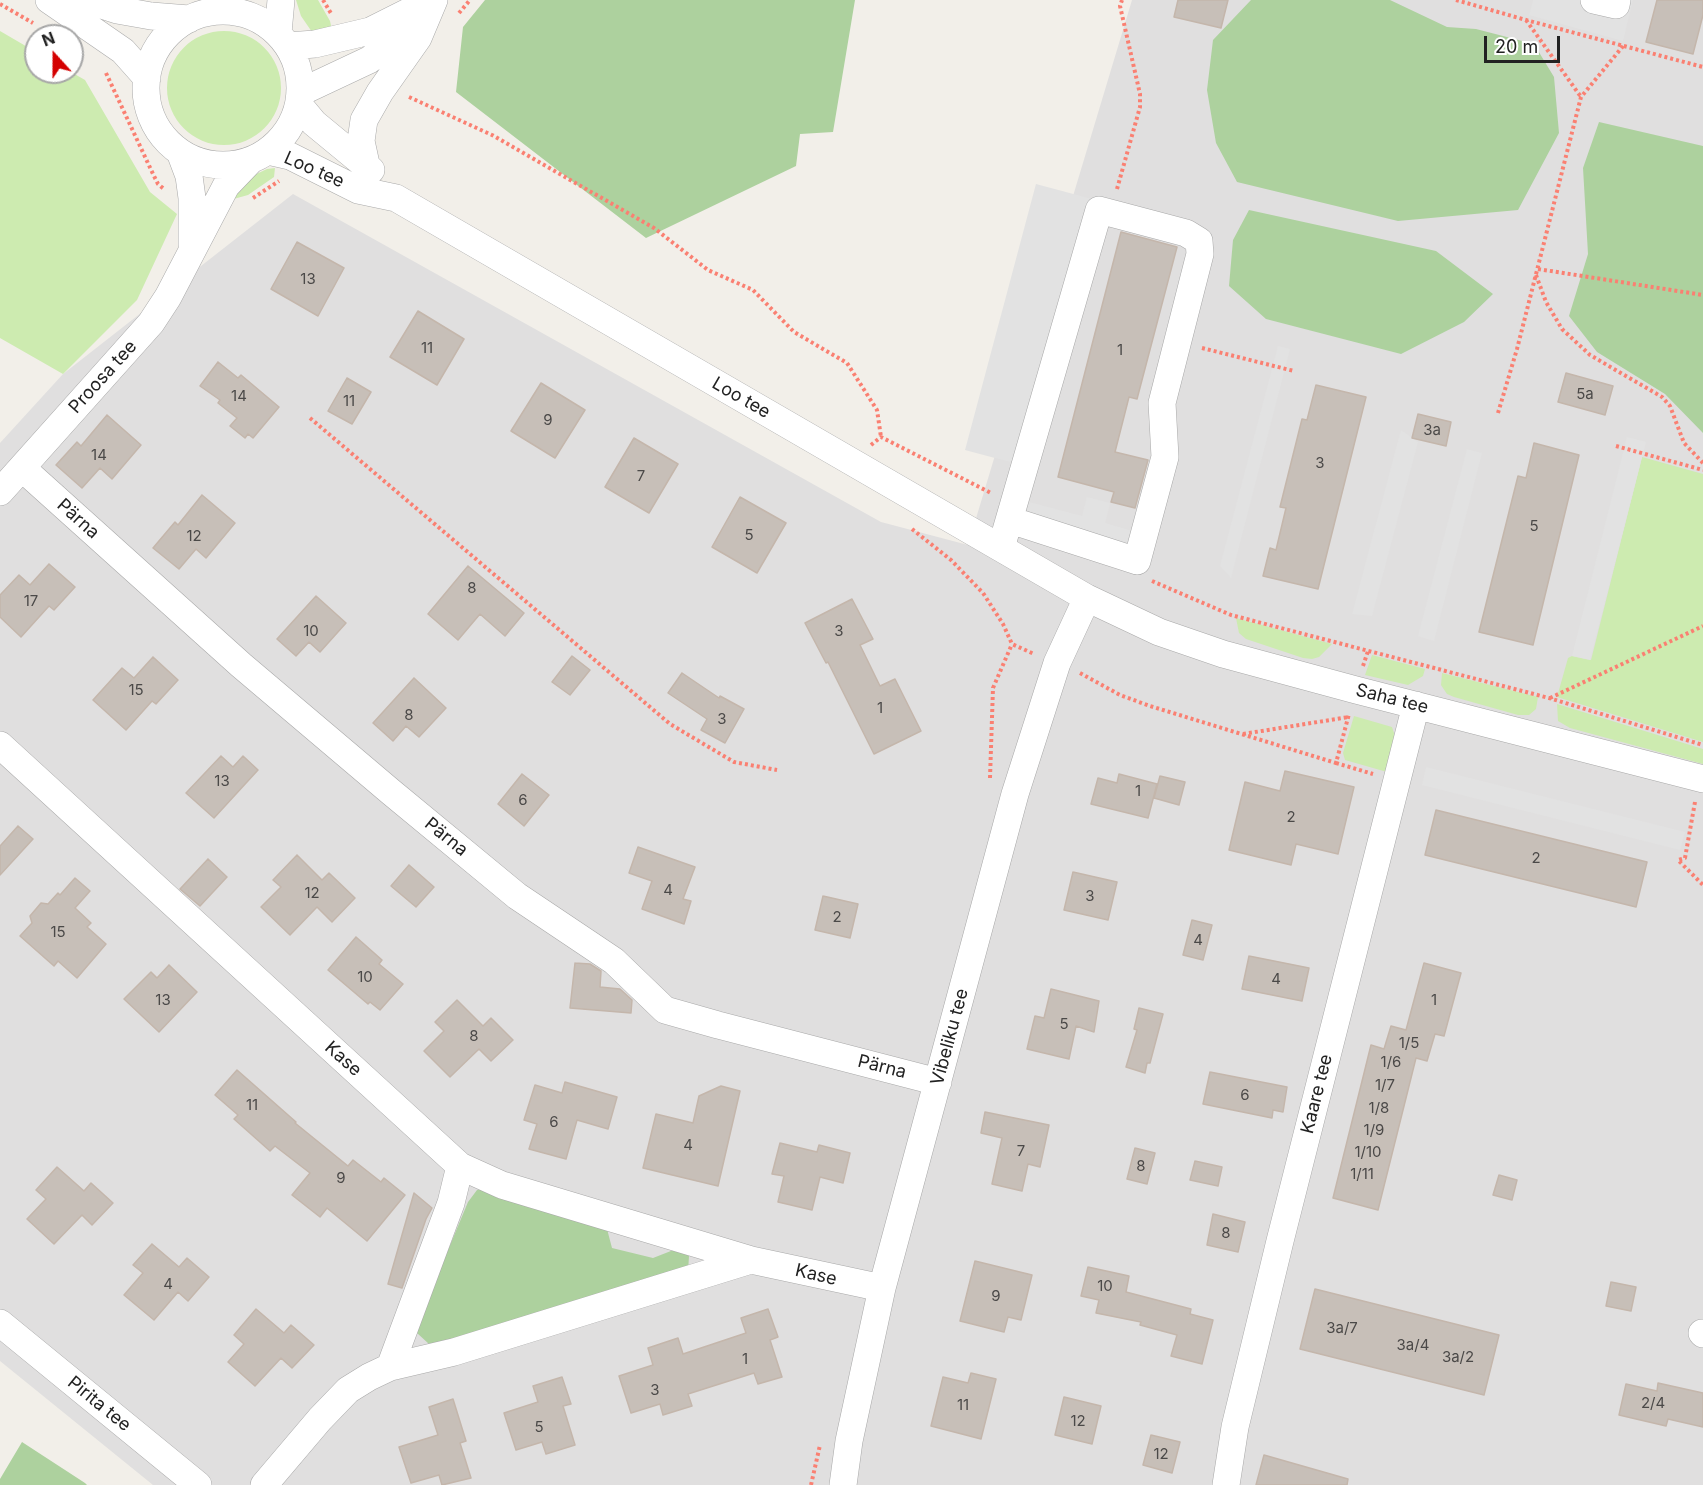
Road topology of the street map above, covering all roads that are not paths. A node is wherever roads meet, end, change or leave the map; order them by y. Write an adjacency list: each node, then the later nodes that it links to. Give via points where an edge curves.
1 (49, 0): 10 (street, via 123,51)
2 (86, 0): 8 (street, via 133,13)
3 (281, 0): 9 (street)
4 (432, 0): 9 (street, via 370,31 332,41); 11 (street, via 386,48); 14 (street, via 418,38 364,120 361,141)
5 (1594, 0): 6 (street, via 1616,5)
6 (1617, 0)
7 (224, 6): 8 (street); 9 (street, via 265,23)
8 (189, 19): 10 (street, via 160,43)
9 (283, 40): 11 (street, via 298,68)
10 (147, 78): 12 (street, via 150,111 162,134)
11 (300, 99): 13 (street, via 282,138); 14 (street, Loo tee, via 314,123)
12 (180, 152): 13 (street, via 196,160 232,165); 16 (street, Proosa tee, via 192,198)
13 (259, 156): 15 (street, Loo tee, via 290,156 358,190); 16 (street, Proosa tee, via 226,186)
14 (366, 164): 15 (street, Loo tee)
15 (396, 198): 20 (street, Loo tee)
16 (191, 252): 17 (street, Proosa tee, via 151,323)
17 (22, 468): 18 (street, Proosa tee); 25 (street, Pärna, via 241,665 391,792 517,896 614,961 665,1010)
18 (0, 492)
19 (1009, 510): 19 (street, via 1098,210 1186,233 1199,241 1200,254 1162,403 1165,457 1137,561); 20 (street)
20 (1001, 548): 21 (street, Loo tee)
21 (1087, 598): 22 (street, Saha tee, via 1159,632 1212,650); 25 (street, Vibeliku tee, via 1057,663 1015,794)
22 (1416, 705): 24 (street, Saha tee); 34 (street, Kaare tee, via 1280,1241 1235,1427)
23 (0, 745): 26 (street, Kase)
24 (1699, 789)
25 (938, 1082): 28 (street, Vibeliku tee)
26 (460, 1166): 27 (street, Kase, via 502,1185); 30 (street, via 448,1213)
27 (751, 1260): 28 (street, Kase); 30 (street, Kase, via 454,1352)
28 (882, 1288): 33 (street, Vibeliku tee)
29 (0, 1323): 31 (street, Pirita tee)
30 (390, 1367): 32 (street, Kase, via 348,1390)
31 (198, 1485)
32 (264, 1485)
33 (843, 1485)
34 (1226, 1485)

